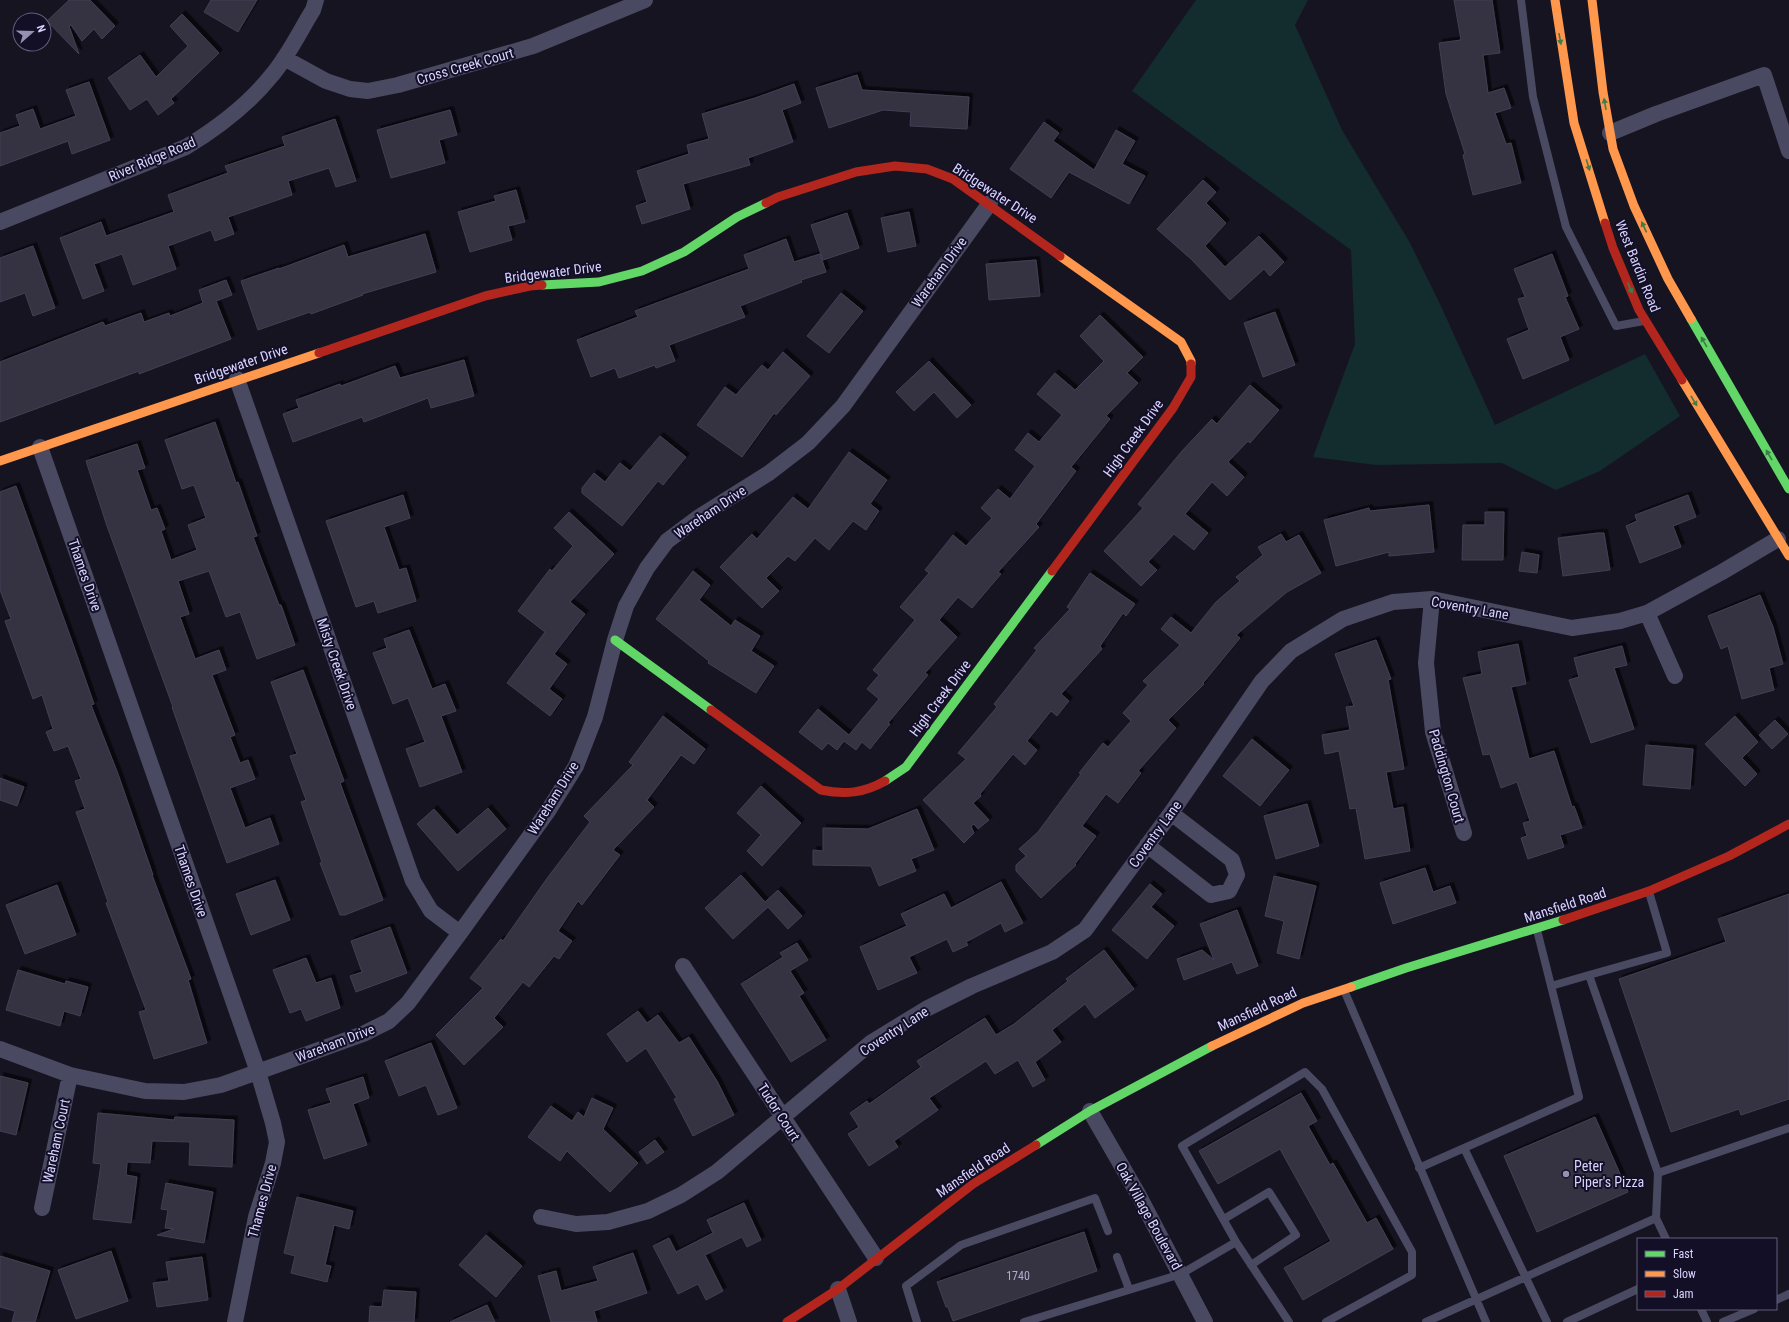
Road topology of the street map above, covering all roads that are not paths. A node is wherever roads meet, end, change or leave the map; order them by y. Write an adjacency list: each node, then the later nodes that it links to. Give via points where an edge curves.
1 (316, 0): 6 (street, River Ridge Road, via 313,10)
2 (645, 0): 6 (street, Cross Creek Court, via 533,46 398,85 368,91 350,89 326,81)
3 (1521, 0): 11 (lane, via 1533,97 1566,227 1616,326)
4 (1555, 0): 11 (street, West Bardin Road, one-way to 11, via 1574,123 1613,248)
5 (1592, 0): 7 (street, West Bardin Road, one-way to 5)
6 (284, 58): 10 (street, River Ridge Road, via 273,74 238,111 186,147)
7 (1610, 133): 8 (street, via 1764,75); 16 (street, West Bardin Road, one-way to 7, via 1668,279 1634,206 1613,149)
8 (1789, 151)
9 (990, 203): 12 (street, Bridgewater Drive, via 1181,342); 13 (street, Bridgewater Drive, via 953,179 927,169 895,166 856,172 778,197 737,217 684,252 642,271 598,282 530,286 485,296); 21 (street, Wareham Drive, via 843,406 808,443 769,473 667,541 647,568 626,606)
10 (0, 222)
11 (1646, 321): 17 (street, West Bardin Road, one-way to 17)
12 (1190, 361): 21 (street, High Creek Drive, via 1191,377 1173,408 906,767 890,779 855,794 821,790)
13 (238, 379): 14 (street, Bridgewater Drive); 29 (street, Misty Creek Drive, via 413,881 431,911)
14 (40, 446): 15 (street, Bridgewater Drive); 35 (street, Thames Drive)
15 (0, 461)
16 (1789, 489)
17 (1778, 539): 18 (street, West Bardin Road); 20 (street, Coventry Lane)
18 (1789, 556)
19 (1432, 599): 20 (street, Coventry Lane, via 1572,628 1620,621); 23 (street, Coventry Lane, via 1393,602 1344,619 1291,651 1262,681); 25 (street, Paddington Court, via 1426,663 1433,732)
20 (1647, 613): 22 (street)
21 (615, 640): 29 (street, Wareham Drive, via 595,717 576,766 548,811)
22 (1675, 676)
23 (1171, 813): 26 (street, Coventry Lane); 26 (street, via 1232,860 1237,875 1229,891 1210,895)
24 (1789, 824): 27 (street, Mansfield Road, via 1729,856)
25 (1464, 833)
26 (1147, 845): 38 (street, Coventry Lane, via 1085,930 1052,952 972,986 926,1009 872,1042)
27 (1649, 891): 28 (street, Mansfield Road); 31 (lane, via 1667,953)
28 (1536, 929): 32 (lane); 33 (street, Mansfield Road)
29 (460, 933): 35 (street, Wareham Drive, via 408,1003 389,1021 363,1034)
30 (683, 966): 38 (street, Tudor Court)
31 (1589, 975): 32 (lane); 42 (lane)
32 (1551, 986): 40 (lane, via 1579,1097)
33 (1343, 989): 37 (street, Mansfield Road, via 1303,1003 1194,1054); 41 (lane)
34 (0, 1049): 36 (street, Wareham Drive)
35 (258, 1072): 36 (street, Wareham Drive, via 221,1085 184,1092 145,1091); 63 (street, Thames Drive, via 277,1142 256,1217)
36 (70, 1075): 43 (street, Wareham Court)
37 (1090, 1111): 51 (street, Mansfield Road, via 973,1184); 53 (street, Oak Village Boulevard)
38 (783, 1118): 44 (street, Coventry Lane, via 717,1172 681,1195 648,1211 608,1222 576,1224); 51 (street, Tudor Court)
39 (1789, 1128): 42 (lane)
40 (1464, 1148): 41 (lane); 54 (lane)
41 (1419, 1168): 59 (lane)
42 (1658, 1173): 45 (lane)
43 (42, 1208)
44 (540, 1217)
45 (1656, 1218): 48 (lane); 54 (lane)
46 (1224, 1219): 49 (lane); 52 (lane, via 1269,1192 1296,1235); 70 (lane, via 1182,1146 1306,1072 1322,1089 1412,1252 1412,1276)
47 (1108, 1231): 66 (lane, via 1095,1198 961,1245 906,1286)
48 (1666, 1238)
49 (1236, 1242): 52 (lane); 53 (lane)
50 (1117, 1257): 56 (lane)
51 (876, 1258): 55 (street, Mansfield Road)
52 (1251, 1265): 69 (lane)
53 (1181, 1274): 56 (lane); 68 (street, Oak Village Boulevard)
54 (1526, 1276): 59 (lane); 73 (lane)
55 (838, 1289): 64 (street, Mansfield Road); 65 (street)
56 (1129, 1289): 67 (lane)
57 (1637, 1289): 74 (lane)
58 (1789, 1294): 60 (lane)
59 (1475, 1299): 71 (lane); 72 (lane)
60 (1777, 1300)
61 (1701, 1310): 75 (lane)
62 (1752, 1310): 76 (lane)
63 (236, 1322)
64 (787, 1322)
65 (849, 1322)
66 (917, 1322)
67 (1024, 1322)
68 (1205, 1322)
69 (1289, 1322)
70 (1326, 1322)
71 (1426, 1322)
72 (1486, 1322)
73 (1547, 1322)
74 (1566, 1322)
75 (1707, 1322)
76 (1723, 1322)

